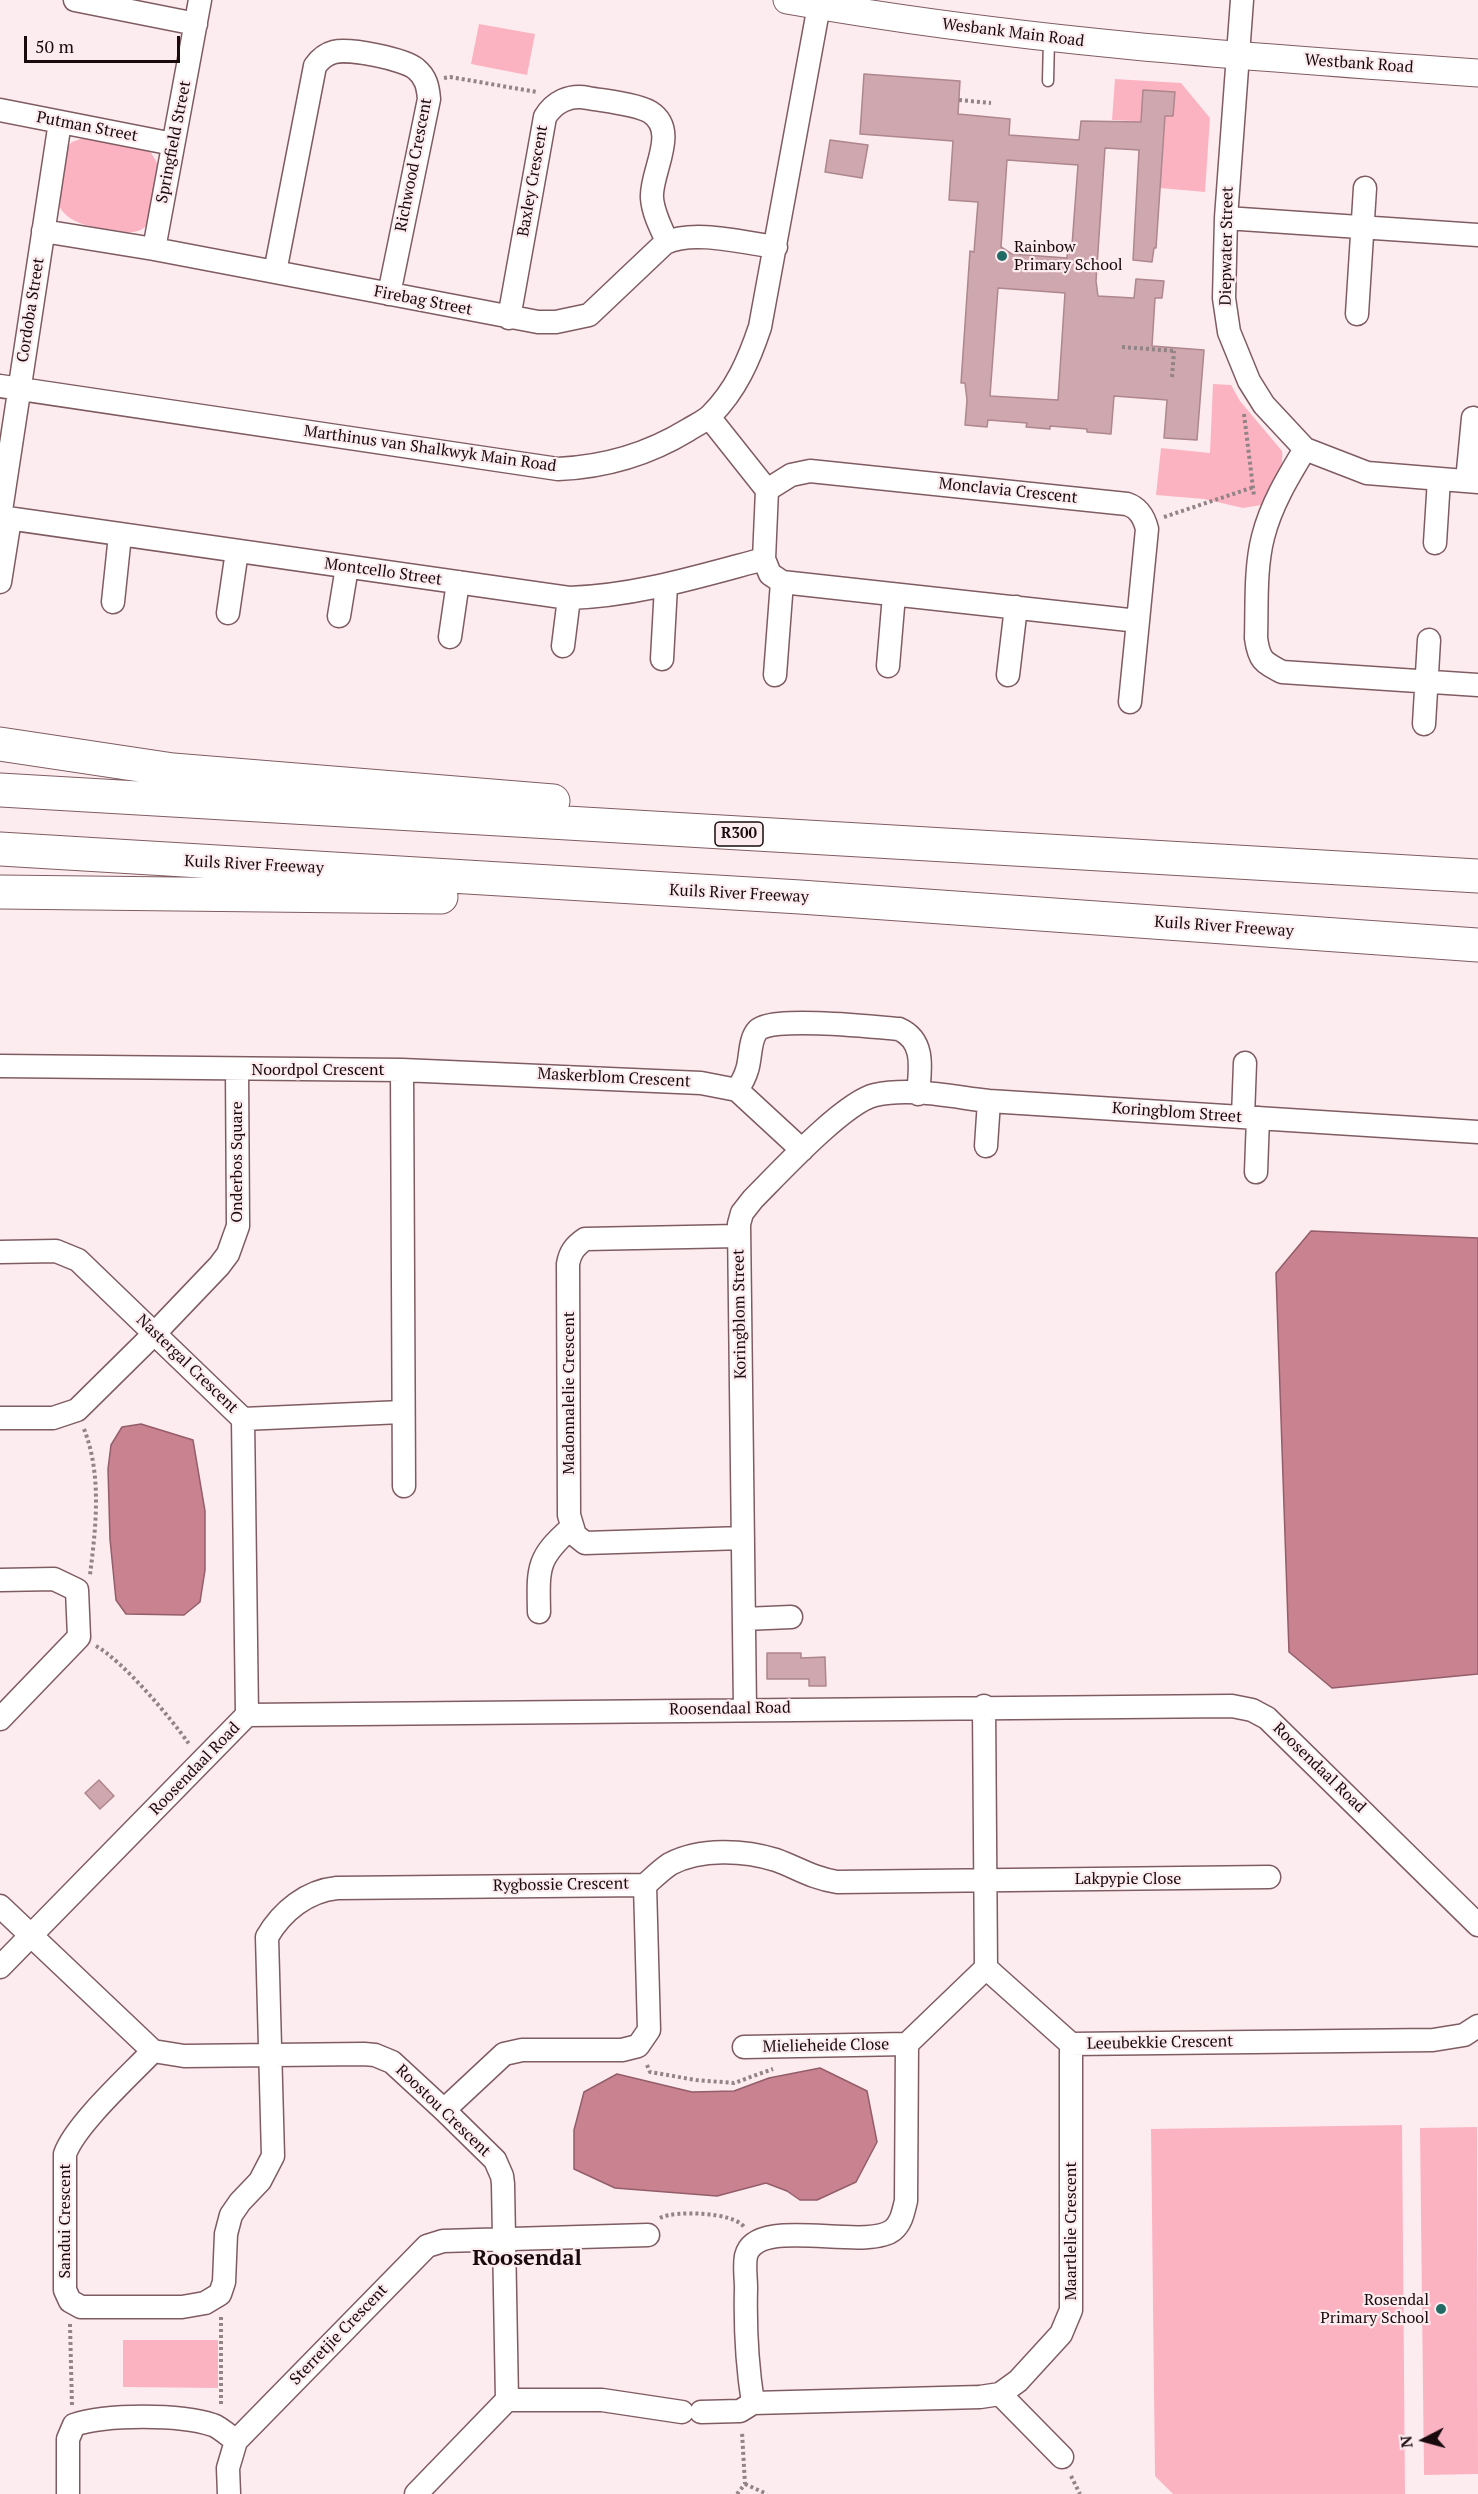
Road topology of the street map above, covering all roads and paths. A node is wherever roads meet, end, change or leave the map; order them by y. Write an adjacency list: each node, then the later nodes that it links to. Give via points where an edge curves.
1 (75, 0): 6 (street)
2 (200, 0): 6 (street, Springfield Street)
3 (787, 0): 5 (street, Wesbank Main Road)
4 (1242, 0): 8 (street, Diepwater Street)
5 (820, 3): 7 (street, Wesbank Main Road); 24 (street, Marthinus van Shalkwyk Main Road)
6 (196, 24): 17 (street, Springfield Street)
7 (1049, 39): 8 (street, Wesbank Main Road); 11 (lane)
8 (1239, 57): 9 (street, Westbank Road); 19 (street, Diepwater Street)
9 (1478, 73)
10 (426, 81): 14 (path, via 450,77 542,93); 26 (street, Richwood Crescent, via 414,67 402,61 339,51 319,60 313,71); 27 (street, Richwood Crescent, via 429,99)
11 (1048, 81)
12 (959, 100): 13 (path)
13 (992, 103)
14 (554, 105): 23 (street, Baxley Crescent, via 583,97 645,110 657,118 664,139 652,200); 29 (street, Baxley Crescent, via 545,117)
15 (0, 110): 16 (street, Putman Street)
16 (60, 122): 17 (street, Putman Street); 21 (street, Cordoba Street)
17 (173, 144): 25 (street, Springfield Street)
18 (1365, 188): 20 (street)
19 (1226, 218): 20 (street); 32 (street, Diepwater Street, via 1226,312 1229,332)
20 (1362, 227): 22 (street); 28 (street)
21 (43, 231): 25 (street, Firebag Street); 33 (street, Cordoba Street)
22 (1478, 235)
23 (667, 241): 24 (street, via 697,237); 29 (street, Firebag Street, via 589,315 556,322)
24 (776, 248): 34 (street, Marthinus van Shalkwyk Main Road, via 760,327 747,363)
25 (153, 249): 26 (street, Firebag Street)
26 (275, 272): 27 (street, Firebag Street)
27 (389, 294): 29 (street, Firebag Street)
28 (1357, 314)
29 (509, 318)
30 (1122, 347): 31 (path, via 1175,351)
31 (1172, 377)
32 (1249, 381): 36 (street, Diepwater Street, via 1264,405); 40 (path, via 1242,401)
33 (9, 388): 34 (street, Marthinus van Shalkwyk Main Road, via 558,468 618,462 672,440); 42 (street, Cordoba Street)
34 (709, 417): 41 (street)
35 (1473, 418): 38 (street)
36 (1305, 449): 37 (street, Diepwater Street, via 1367,473); 39 (street)
37 (1439, 479): 38 (street, Diepwater Street); 46 (street)
38 (1472, 481)
39 (1285, 483): 40 (path); 43 (street)
40 (1253, 487): 43 (path, via 1257,513); 44 (path)
41 (767, 490): 44 (street, Monclavia Crescent, via 791,475 810,471 1127,504); 48 (street)
42 (3, 518): 45 (street, Montcello Street); 50 (street, Cordoba Street)
43 (1268, 520): 68 (street, via 1262,549 1256,638 1263,662 1282,672)
44 (1146, 523): 60 (street)
45 (120, 535): 47 (street, Montcello Street); 56 (street)
46 (1435, 543)
47 (237, 551): 49 (street, Montcello Street); 58 (street)
48 (764, 559): 52 (street, via 770,574); 53 (street, Montcello Street)
49 (347, 567): 51 (street, Montcello Street); 59 (street)
50 (0, 582)
51 (459, 582): 55 (street, Montcello Street); 61 (street)
52 (782, 582): 54 (street); 66 (street)
53 (666, 586): 55 (street, Montcello Street); 64 (street)
54 (894, 595): 57 (street); 65 (street)
55 (569, 598): 63 (street)
56 (113, 602)
57 (1016, 607): 60 (street); 67 (street)
58 (228, 613)
59 (339, 616)
60 (1138, 621): 70 (street)
61 (450, 637)
62 (1429, 640): 68 (street)
63 (563, 646)
64 (662, 659)
65 (888, 666)
66 (775, 675)
67 (1008, 675)
68 (1426, 681): 69 (street); 71 (street)
69 (1478, 684)
70 (1130, 702)
71 (1424, 724)
72 (0, 744): 74 (highway, via 173,770 675,811)
73 (0, 790): 74 (highway, R300)
74 (743, 834): 76 (highway, R300)
75 (0, 849): 78 (highway, Kuils River Freeway)
76 (1478, 876)
77 (0, 892): 78 (highway, via 417,896 687,905)
78 (800, 897): 79 (highway, Kuils River Freeway)
79 (1478, 945)
80 (1245, 1063): 87 (street)
81 (0, 1066): 82 (street, Noordpol Crescent)
82 (237, 1069): 83 (street, Noordpol Crescent); 94 (street, Onderbos Square, via 239,1202 234,1242 219,1266)
83 (402, 1070): 84 (street, Maskerblom Crescent, via 701,1083); 96 (street, Noordpol Crescent)
84 (737, 1090): 85 (street, via 748,1069 754,1035 759,1029 766,1025 809,1023 905,1032 915,1042 920,1056); 90 (street)
85 (918, 1094): 86 (street, Koringblom Street); 90 (street, Koringblom Street, via 885,1094 865,1099)
86 (989, 1101): 87 (street, Koringblom Street); 89 (street)
87 (1250, 1117): 88 (street, Koringblom Street); 91 (street, Koringblom Street)
88 (1478, 1132)
89 (986, 1146)
90 (802, 1150): 92 (street, Koringblom Street, via 747,1206)
91 (1256, 1172)
92 (738, 1236): 100 (street, Madonnalelie Crescent, via 585,1239 570,1255); 101 (street, Koringblom Street)
93 (0, 1252): 94 (street, Nastergal Crescent, via 56,1251 78,1260)
94 (155, 1333): 95 (street, Onderbos Square); 98 (street, Nastergal Crescent)
95 (77, 1410): 97 (street, via 53,1418); 103 (path, via 91,1447 96,1495 89,1582)
96 (402, 1412): 98 (street); 99 (street, Noordpol Crescent)
97 (0, 1418)
98 (243, 1419): 110 (street, Nastergal Crescent)
99 (404, 1486)
100 (572, 1528): 101 (street, via 585,1543); 104 (street, via 551,1546 540,1565)
101 (743, 1538): 106 (street, Koringblom Street)
102 (0, 1580): 103 (street, via 54,1579)
103 (77, 1590): 107 (street)
104 (539, 1612)
105 (791, 1617): 106 (street)
106 (744, 1619): 109 (street, Koringblom Street)
107 (79, 1637): 111 (street); 112 (path, via 114,1659 153,1700)
108 (984, 1706): 109 (street, Roosendaal Road); 114 (street); 117 (street, Roosendaal Road, via 1203,1705 1252,1710 1267,1718)
109 (745, 1709): 110 (street, Roosendaal Road)
110 (247, 1715): 112 (street, Roosendaal Road)
111 (0, 1719)
112 (202, 1763): 118 (street, Roosendaal Road)
113 (1269, 1877): 114 (street, Lakpypie Close)
114 (986, 1880): 115 (street, Lakpypie Close, via 837,1882 766,1858 714,1853 684,1858); 120 (street)
115 (645, 1885): 124 (street, Rygbossie Crescent, via 649,2030); 128 (street, Rygbossie Crescent, via 337,1887 312,1894 288,1912 267,1937)
116 (0, 1906): 118 (street)
117 (1478, 1924)
118 (31, 1935): 119 (street, Roosendaal Road); 127 (street)
119 (0, 1967)
120 (986, 1968): 122 (street); 123 (street, Leeubekkie Crescent)
121 (1478, 2026): 123 (street, Leeubekkie Crescent, via 1464,2035 1433,2040)
122 (907, 2044): 125 (street, Mielieheide Close); 132 (street, via 906,2201 901,2222 891,2232 871,2235 771,2236)
123 (1071, 2044): 135 (street, Maartlelie Crescent, via 1071,2310 1061,2334 1018,2381)
124 (638, 2046): 125 (path, via 650,2072 734,2083 793,2061); 129 (street, via 504,2054)
125 (816, 2046): 126 (street, Mielieheide Close)
126 (744, 2047)
127 (153, 2051): 128 (street, Roostou Crescent, via 184,2056); 134 (street, Sandui Crescent, via 83,2125 65,2154 65,2290)
128 (270, 2053): 129 (street, Roostou Crescent, via 364,2054 386,2058); 133 (street, via 273,2156 260,2181 231,2215)
129 (444, 2110): 131 (street, Roostou Crescent, via 499,2168)
130 (648, 2235): 131 (street, Sterretjie Crescent); 132 (path, via 668,2214 716,2214 741,2222)
131 (504, 2239): 136 (street, Roostou Crescent); 140 (street, Sterretjie Crescent, via 443,2241 427,2246)
132 (754, 2242): 137 (street, via 746,2255)
133 (220, 2294): 134 (street, Sandui Crescent, via 205,2303 182,2307 81,2307); 139 (path, via 222,2403)
134 (70, 2301): 138 (path)
135 (1000, 2394): 137 (street); 141 (street)
136 (507, 2400): 137 (street, via 602,2400 692,2412); 145 (street)
137 (746, 2407): 142 (path)
138 (74, 2425): 139 (street, via 91,2419 170,2418); 143 (street, via 68,2439)
139 (215, 2426): 140 (street)
140 (236, 2441): 144 (street, Sterretjie Crescent, via 228,2468)
141 (1062, 2457)
142 (745, 2484): 146 (path); 147 (path)
143 (68, 2494)
144 (229, 2494)
145 (416, 2494)
146 (737, 2494)
147 (766, 2494)

